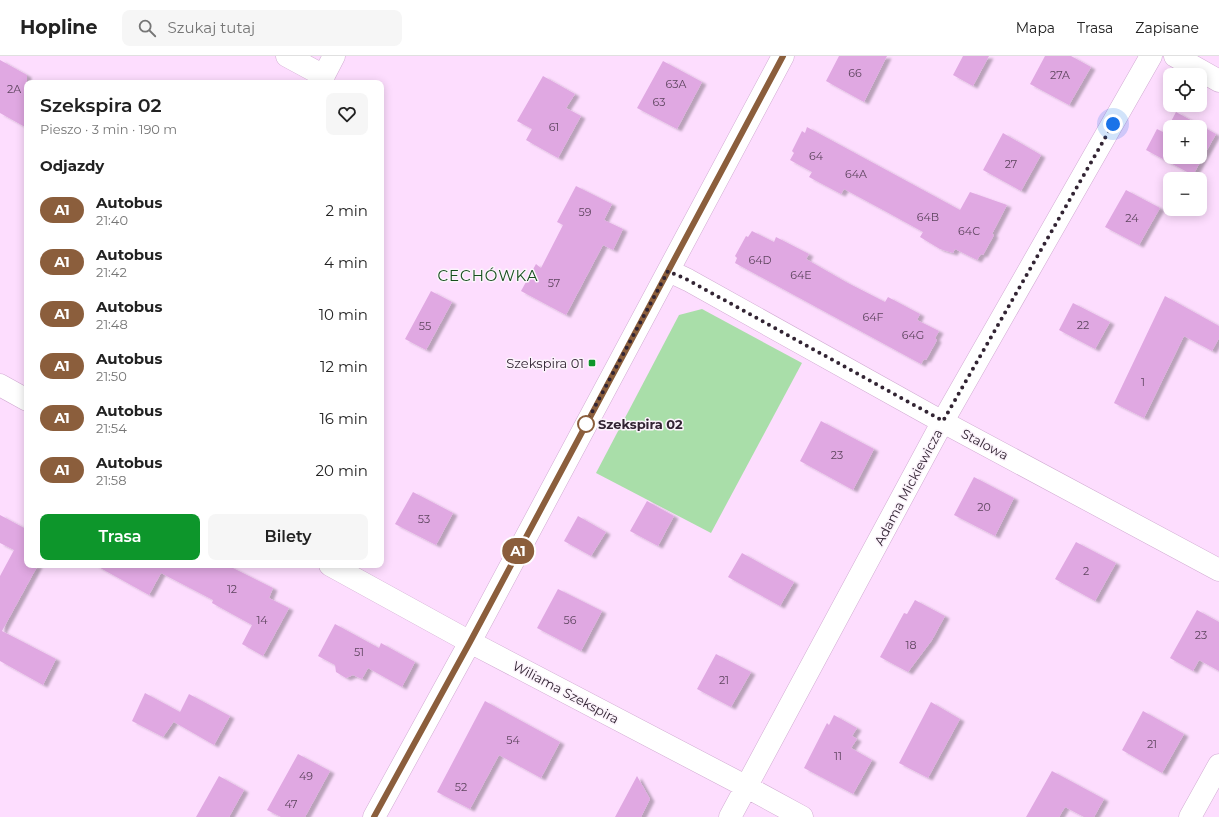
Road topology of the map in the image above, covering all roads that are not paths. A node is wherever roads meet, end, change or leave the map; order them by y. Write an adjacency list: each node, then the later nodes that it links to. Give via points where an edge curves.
1 (287, 56): 6 (street)
2 (334, 56): 6 (street)
3 (783, 56): 8 (street)
4 (1151, 56): 11 (street, Adama Mickiewicza)
5 (1174, 56): 7 (street)
6 (322, 79)
7 (1219, 81)
8 (668, 271): 11 (street, Stalowa); 14 (street)
9 (0, 385): 10 (street)
10 (24, 398)
11 (943, 421): 13 (street, Stalowa); 16 (street, Adama Mickiewicza)
12 (335, 568): 14 (street, Wiliama Szekspira)
13 (1219, 570)
14 (470, 642): 16 (street, Wiliama Szekspira); 17 (street)
15 (1219, 765): 20 (street)
16 (747, 787): 18 (street, Adama Mickiewicza); 19 (street, Wiliama Szekspira)
17 (374, 817)
18 (730, 817)
19 (802, 817)
20 (1190, 817)

